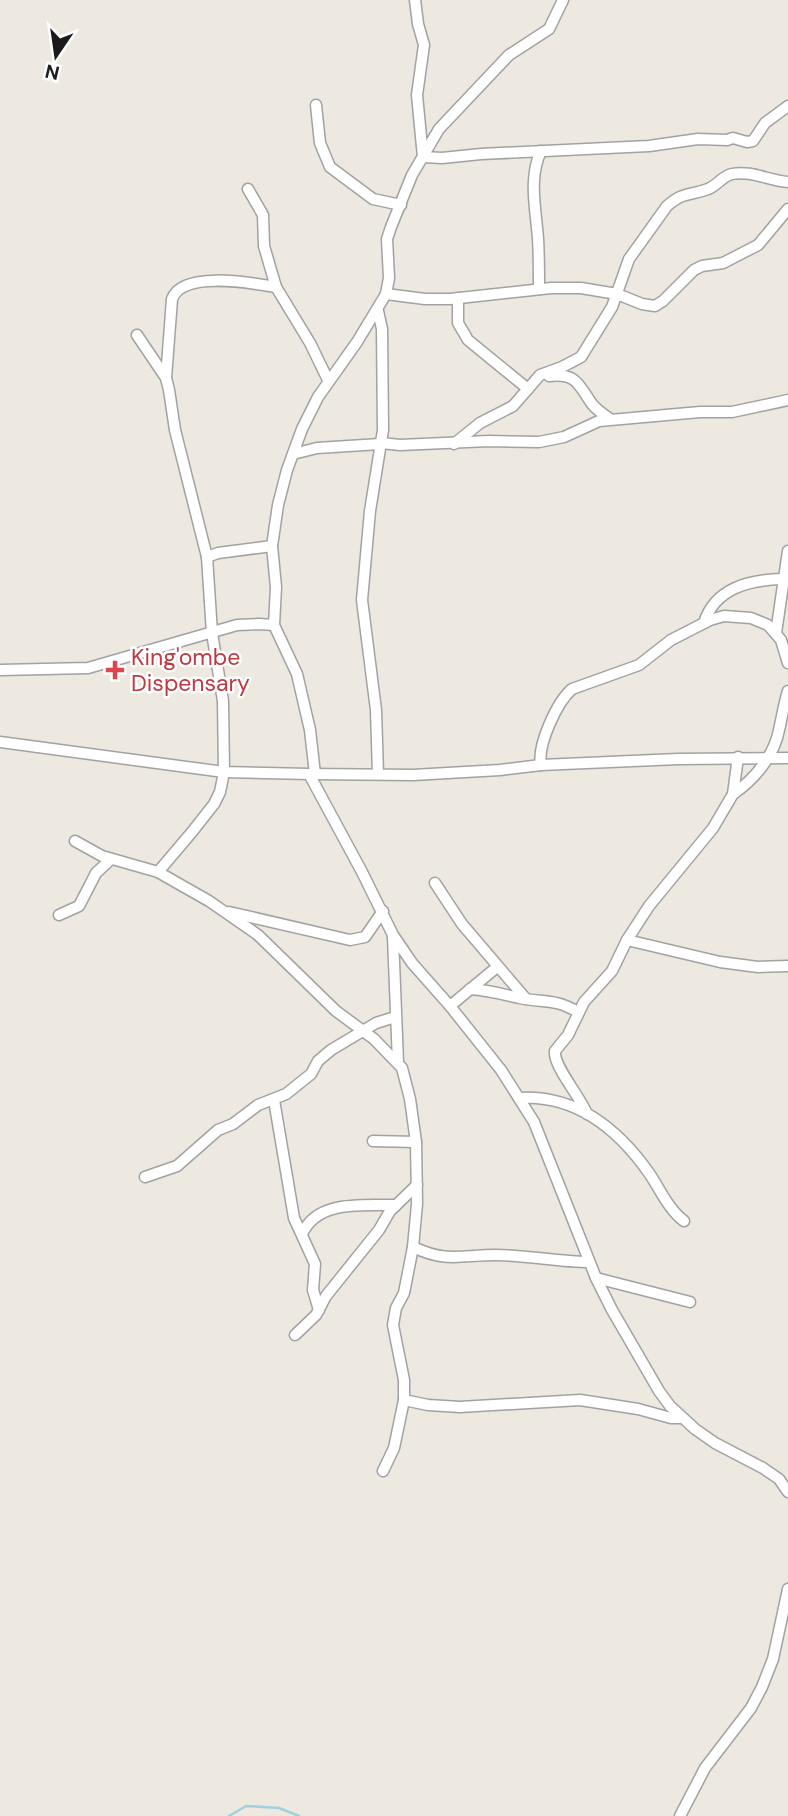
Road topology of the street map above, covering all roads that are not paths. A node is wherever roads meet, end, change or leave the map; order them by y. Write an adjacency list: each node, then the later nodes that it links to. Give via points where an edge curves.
1 (415, 0): 6 (street, via 424,45 417,95)
2 (563, 0): 6 (street, via 549,29 509,55 439,129)
3 (316, 105): 9 (street, via 320,143 330,167 373,199)
4 (788, 106): 5 (street, via 750,142 698,139)
5 (541, 151): 6 (street); 12 (street, via 533,188)
6 (423, 156): 9 (street)
7 (788, 182): 14 (street, via 732,174 708,189 674,200 629,259)
8 (248, 189): 11 (street, via 263,215 264,246)
9 (401, 205): 13 (street, via 387,239)
10 (788, 209): 14 (street, via 758,245 723,263 694,270 658,304 642,304)
11 (276, 287): 18 (street, via 204,281 175,291); 20 (street)
12 (540, 289): 14 (street); 15 (street)
13 (386, 294): 15 (street); 16 (street)
14 (617, 294): 19 (street, via 581,357)
15 (458, 298): 21 (street, via 458,323 468,340)
16 (378, 311): 20 (street); 24 (street, via 384,398)
17 (137, 335): 18 (street)
18 (166, 378): 29 (street)
19 (537, 379): 21 (street); 23 (street, via 573,378)
20 (328, 380): 26 (street)
21 (528, 390): 25 (street, via 513,406 480,423)
22 (788, 400): 23 (street, via 732,412)
23 (610, 419): 25 (street, via 539,442)
24 (381, 444): 25 (street); 26 (street); 47 (street, via 362,600 376,710)
25 (454, 444)
26 (293, 454): 27 (street)
27 (272, 546): 29 (street); 32 (street)
28 (788, 551): 30 (street)
29 (207, 557): 33 (street)
30 (782, 579): 31 (street, via 751,581 729,590); 34 (street)
31 (704, 623): 34 (street, via 741,616 762,621); 44 (street, via 671,640 639,665 565,695 551,722)
32 (274, 625): 33 (street, via 246,624); 46 (street, via 297,674 310,730)
33 (212, 632): 36 (street, via 88,668); 45 (street, via 223,701)
34 (776, 633): 35 (street)
35 (788, 663)
36 (0, 670)
37 (788, 691): 38 (street)
38 (779, 728): 39 (street); 42 (street)
39 (788, 741)
40 (0, 742): 45 (street)
41 (738, 757): 42 (street); 44 (street); 48 (street)
42 (768, 757): 43 (street); 48 (street)
43 (788, 758)
44 (541, 765): 47 (street)
45 (224, 772): 46 (street); 51 (street, via 214,804)
46 (312, 774): 47 (street); 54 (street)
47 (378, 774)
48 (733, 794): 57 (street)
49 (75, 841): 50 (street)
50 (111, 859): 51 (street); 55 (street, via 96,873 79,905)
51 (158, 872): 53 (street)
52 (435, 883): 59 (street)
53 (222, 910): 54 (street, via 350,940 365,937); 65 (street, via 266,941 336,1011)
54 (383, 911): 56 (street)
55 (59, 915)
56 (393, 935): 62 (street); 64 (street)
57 (627, 940): 58 (street, via 720,962); 63 (street, via 612,971)
58 (788, 966)
59 (497, 967): 60 (street); 61 (street)
60 (470, 989): 61 (street); 62 (street)
61 (526, 999): 63 (street, via 557,1001)
62 (450, 1006): 67 (street)
63 (578, 1012): 69 (street, via 554,1055)
64 (395, 1017): 65 (street); 66 (street)
65 (363, 1031): 66 (street); 68 (street, via 323,1056 311,1074)
66 (398, 1062): 71 (street, via 406,1077)
67 (519, 1098): 69 (street, via 550,1098); 78 (street, via 542,1138)
68 (274, 1100): 72 (street, via 218,1130 177,1166); 76 (street, via 294,1218)
69 (587, 1114): 75 (street, via 630,1147)
70 (373, 1141): 71 (street)
71 (416, 1142): 73 (street)
72 (145, 1177)
73 (417, 1185): 74 (street); 77 (street)
74 (396, 1206): 76 (street, via 330,1209 311,1219); 81 (street)
75 (684, 1221)
76 (302, 1234): 81 (street, via 315,1264 313,1290)
77 (414, 1247): 78 (street, via 452,1258 493,1255); 83 (street, via 393,1325)
78 (589, 1262): 79 (street)
79 (596, 1278): 80 (street); 84 (street, via 659,1391)
80 (691, 1302)
81 (319, 1310): 82 (street)
82 (295, 1335)
83 (404, 1400): 84 (street, via 460,1407 580,1400); 85 (street, via 394,1448)
84 (682, 1418): 86 (street, via 715,1443 779,1479)
85 (383, 1471)
86 (788, 1492)
87 (788, 1589): 88 (street)
88 (785, 1616): 89 (street, via 762,1686 705,1768)
89 (680, 1816)

